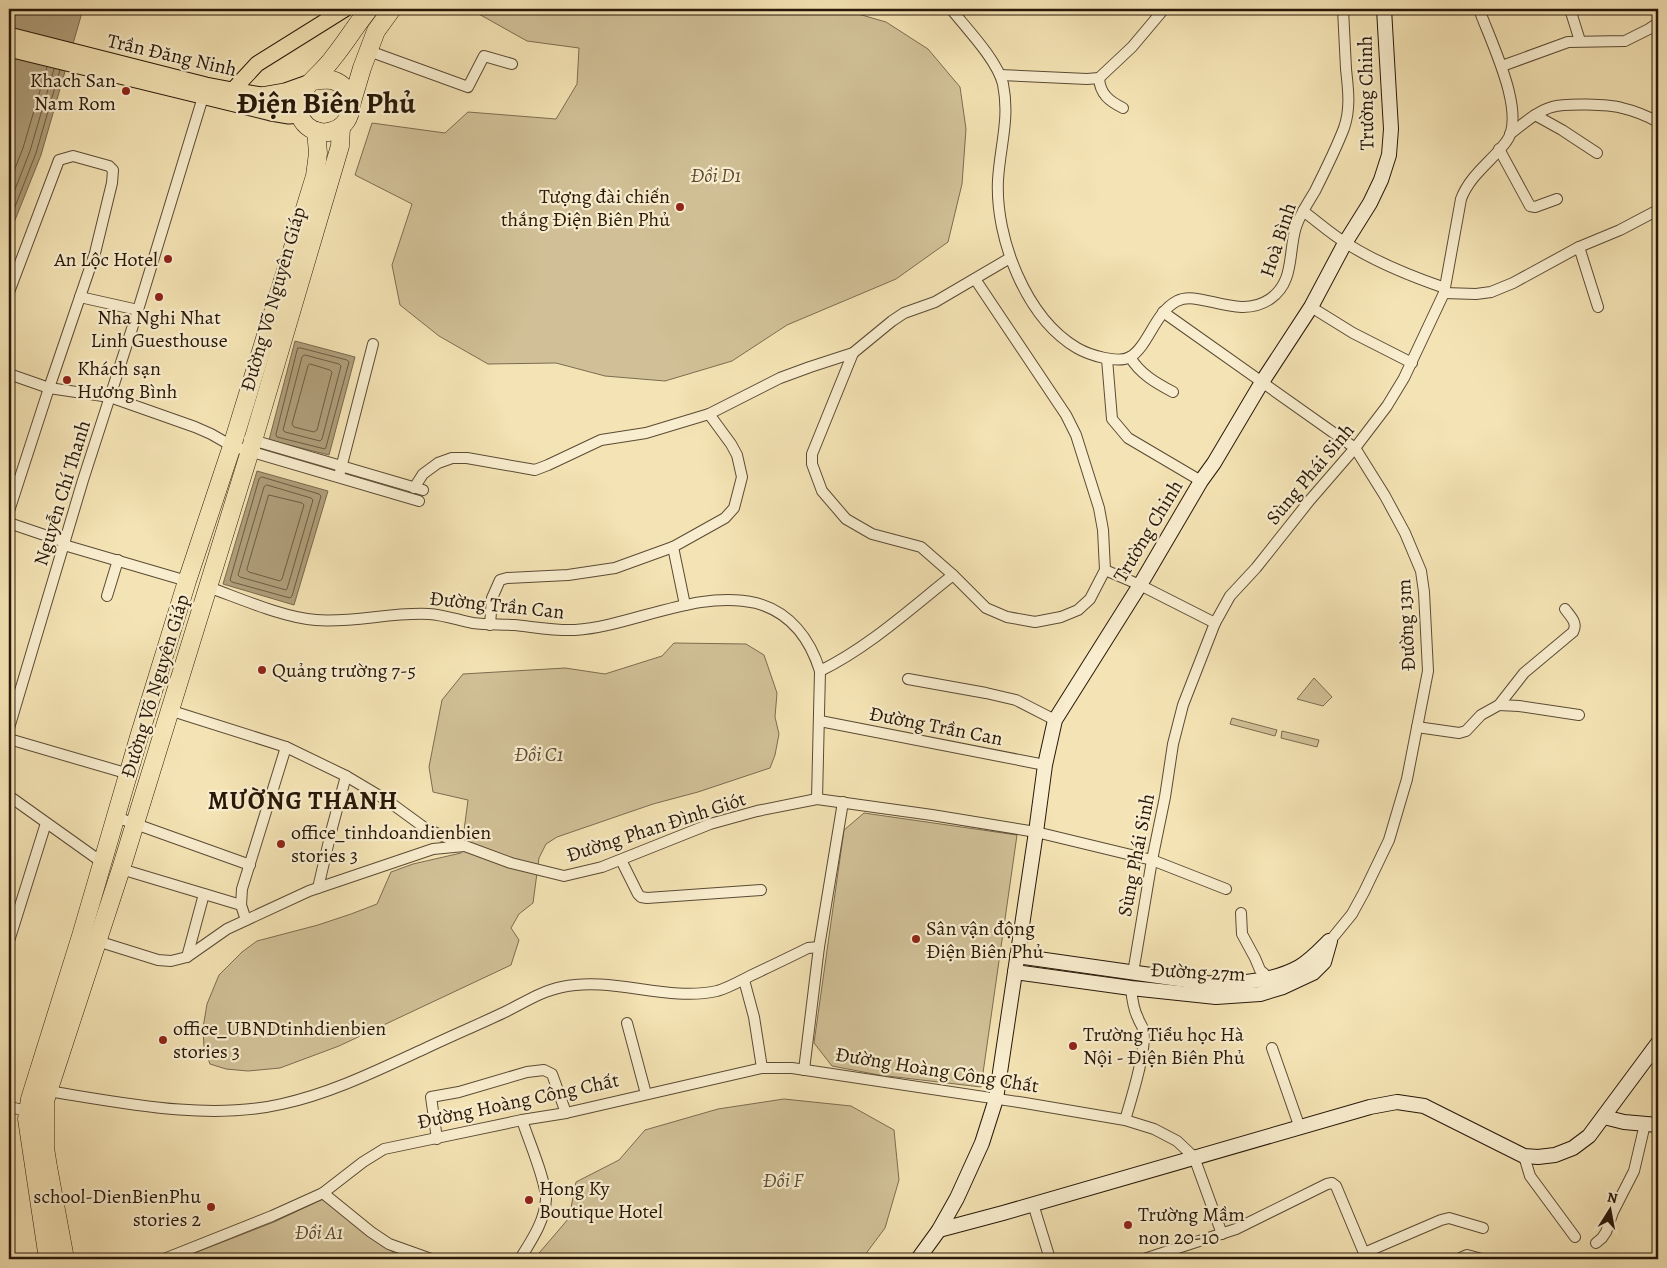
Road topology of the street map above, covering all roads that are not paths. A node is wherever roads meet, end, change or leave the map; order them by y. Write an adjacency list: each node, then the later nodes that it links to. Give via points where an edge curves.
1 (345, 9): 21 (main road, via 257,64)
2 (369, 9): 20 (highway)
3 (392, 9): 14 (highway, via 376,31)
4 (951, 9): 18 (street)
5 (1164, 9): 19 (street, via 1132,47)
6 (1343, 9): 35 (street, Hoà Bình, via 1349,99 1344,126)
7 (1384, 9): 36 (street, Trường Chinh, via 1391,129 1389,155 1370,203)
8 (1479, 9): 17 (street)
9 (1570, 9): 12 (street)
10 (1658, 23): 12 (street, via 1625,41)
11 (9, 35): 15 (main road)
12 (1580, 41): 17 (street, via 1568,42)
13 (9, 49): 15 (main road)
14 (369, 51): 16 (street, via 468,87 484,56); 23 (highway)
15 (80, 60): 22 (main road, Trần Đăng Ninh)
16 (512, 64)
17 (1502, 66): 30 (street, via 1510,96)
18 (1000, 75): 19 (street); 38 (street, via 1006,118 998,196)
19 (1099, 78): 24 (street, via 1104,94)
20 (313, 81): 21 (main road, Trần Đăng Ninh, via 285,92 262,95); 23 (highway, via 331,80 339,84 350,97); 25 (highway, via 299,99)
21 (233, 90): 22 (main road, Trần Đăng Ninh)
22 (204, 91): 25 (main road, Trần Đăng Ninh, via 271,114); 45 (street, Nguyễn Chí Thanh)
23 (351, 105): 28 (highway, via 347,121)
24 (1123, 108)
25 (299, 115): 29 (highway)
26 (1535, 115): 27 (street, Sùng Phái Sinh, via 1552,107 1568,105 1620,107); 30 (street, Sùng Phái Sinh); 32 (street)
27 (1658, 122)
28 (341, 127): 29 (highway, via 325,133); 59 (highway, Đường Võ Nguyên Giáp, via 340,146)
29 (316, 131): 58 (highway, Đường Võ Nguyên Giáp, via 315,176)
30 (1510, 134): 31 (street, Sùng Phái Sinh, via 1508,141)
31 (1499, 149): 33 (street, via 1530,206); 40 (street, Sùng Phái Sinh, via 1466,186)
32 (1597, 153)
33 (1557, 199)
34 (1658, 210): 37 (street)
35 (1303, 211): 36 (street); 46 (street, Hoà Bình, via 1296,228 1286,279 1272,298 1247,307 1180,299)
36 (1345, 242): 40 (street, via 1375,260); 43 (street, Trường Chinh)
37 (1579, 247): 40 (street, via 1491,292 1476,294); 44 (street)
38 (1010, 258): 39 (street); 50 (street, via 1024,288 1051,327 1080,350)
39 (976, 279): 48 (street, via 892,321); 70 (street, via 1076,435 1099,508)
40 (1444, 290): 51 (street, Sùng Phái Sinh)
41 (9, 292): 42 (street, via 59,160 73,156 105,164 113,170 95,253)
42 (80, 297): 45 (street); 54 (street)
43 (1311, 307): 51 (street); 53 (street, Trường Chinh)
44 (1598, 307)
45 (138, 310): 56 (street, Nguyễn Chí Thanh)
46 (1163, 312): 49 (street, Hoà Bình); 53 (street, Đường 13m)
47 (373, 344): 61 (street)
48 (853, 353): 57 (street, via 780,378); 71 (street, via 812,454 812,464 822,491 846,519 872,534 921,547)
49 (1130, 357): 50 (street); 55 (street, via 1145,376)
50 (1107, 359): 63 (street, via 1112,419 1128,438)
51 (1412, 363): 60 (street, Sùng Phái Sinh, via 1387,406)
52 (9, 374): 54 (street)
53 (1262, 382): 60 (street, Đường 13m); 63 (street, Trường Chinh)
54 (49, 388): 56 (street); 65 (street)
55 (1173, 392)
56 (110, 397): 58 (street); 67 (street, Nguyễn Chí Thanh)
57 (709, 414): 61 (street, via 646,432 601,440 535,470 452,458 423,474 418,489); 68 (street, via 737,454 742,478 738,494 734,508 725,518)
58 (233, 440): 59 (street); 72 (highway, Đường Võ Nguyên Giáp)
59 (251, 446): 61 (street); 62 (street); 74 (highway, Đường Võ Nguyên Giáp)
60 (1355, 448): 78 (street, Sùng Phái Sinh, via 1230,596); 87 (street, Đường 13m, via 1405,533 1421,571 1428,671)
61 (341, 467): 62 (street)
62 (338, 478): 64 (street)
63 (1201, 481): 73 (street, Trường Chinh)
64 (419, 501)
65 (9, 511)
66 (9, 523): 67 (street)
67 (64, 544): 69 (street); 88 (street, Nguyễn Chí Thanh)
68 (673, 547): 76 (street); 79 (street, via 615,568 500,580 492,598)
69 (118, 560): 72 (street); 75 (street)
70 (1105, 570): 71 (street, via 1090,599 1078,610 1061,618 1034,622 1007,617 986,608); 73 (street)
71 (953, 575): 80 (street, via 887,628)
72 (188, 581): 74 (highway); 92 (highway, Đường Võ Nguyên Giáp)
73 (1140, 585): 78 (street); 86 (street, Trường Chinh)
74 (208, 587): 79 (street, Đường Trần Can, via 315,620 428,614); 83 (highway, Đường Võ Nguyên Giáp)
75 (107, 596)
76 (685, 605): 79 (street, Đường Trần Can, via 573,630); 80 (street, Đường Trần Can, via 735,600 773,608 792,621 807,641)
77 (1565, 609): 82 (street, via 1575,623 1573,632 1524,673)
78 (1215, 623): 103 (street, Sùng Phái Sinh, via 1183,705)
79 (490, 624)
80 (820, 671): 85 (street, Đường Trần Can)
81 (908, 679): 86 (street, via 1016,700)
82 (1499, 705): 84 (street); 87 (street, via 1481,715 1463,733)
83 (169, 710): 90 (street, Đường Phan Đình Giót); 98 (highway, Đường Võ Nguyên Giáp)
84 (1579, 715)
85 (820, 720): 91 (street, Đường Trần Can); 95 (street, Đường Trần Can)
86 (1055, 720): 91 (street, Trường Chinh)
87 (1417, 727): 116 (street, Đường 13m, via 1407,779 1389,840 1352,914)
88 (9, 728)
89 (9, 738): 92 (street)
90 (286, 747): 93 (street, Đường Phan Đình Giót); 105 (street)
91 (1045, 765): 100 (street, Trường Chinh)
92 (129, 774): 97 (highway, Đường Võ Nguyên Giáp)
93 (346, 776): 101 (street, Đường Phan Đình Giót, via 425,828); 107 (street)
94 (9, 796): 99 (street)
95 (817, 799): 96 (street, Đường Phan Đình Giót); 102 (street, Đường Phan Đình Giót, via 710,824)
96 (843, 802): 100 (street, Đường Phan Đình Giót); 117 (street)
97 (116, 816): 98 (street); 104 (highway, Đường Võ Nguyên Giáp)
98 (135, 822): 105 (street); 106 (highway, Đường Võ Nguyên Giáp)
99 (46, 823): 104 (street); 115 (street)
100 (1036, 832): 103 (street, Đường Phan Đình Giót); 118 (street, Trường Chinh)
101 (465, 846): 102 (street, Đường Phan Đình Giót, via 511,863 564,876); 107 (street, via 434,849)
102 (621, 860): 109 (street, via 641,897)
103 (1152, 860): 108 (street, Đường Phan Đình Giót); 122 (street, Sùng Phái Sinh)
104 (103, 863): 106 (highway); 114 (highway, Đường Võ Nguyên Giáp)
105 (250, 865): 111 (street)
106 (121, 869): 110 (street); 114 (highway, Đường Võ Nguyên Giáp)
107 (318, 888): 113 (street)
108 (1226, 889)
109 (761, 890)
110 (204, 894): 111 (street); 119 (street)
111 (240, 905): 113 (street)
112 (1241, 913): 123 (street, via 1242,934 1260,970)
113 (246, 920): 119 (street)
114 (90, 939): 119 (street, via 158,960); 127 (highway, Đường Võ Nguyên Giáp)
115 (9, 941)
116 (1330, 941): 123 (street, Đường 27m, via 1299,967); 126 (street, Đường 27m, via 1324,962 1313,973 1282,988 1260,994 1216,997)
117 (819, 947): 124 (street, via 808,948); 132 (street)
118 (1017, 956): 120 (street, Đường 27m); 121 (street, Trường Chinh)
119 (187, 957)
120 (1085, 966): 122 (street, Đường 27m); 125 (street)
121 (1015, 972): 125 (street, Đường 27m); 135 (street, Trường Chinh)
122 (1132, 973): 123 (street, Đường 27m, via 1207,983 1244,982); 126 (street)
123 (1268, 977)
124 (744, 980): 131 (street); 133 (street, via 702,993 587,984 561,987 539,994 369,1074 282,1105 216,1112 126,1104)
125 (1083, 982): 126 (street, Đường 27m)
126 (1131, 988): 141 (street, via 1132,1003 1144,1036)
127 (68, 1006): 133 (highway, Đường Võ Nguyên Giáp); 137 (highway, Đường Võ Nguyên Giáp)
128 (627, 1023): 134 (street)
129 (1658, 1043): 139 (street)
130 (1272, 1048): 143 (street)
131 (762, 1068): 132 (street, Đường Hoàng Công Chất); 134 (street, Đường Hoàng Công Chất)
132 (804, 1070): 135 (street, Đường Hoàng Công Chất)
133 (48, 1091): 156 (highway, Đường Võ Nguyên Giáp, via 45,1148)
134 (646, 1094): 138 (street, Đường Hoàng Công Chất)
135 (996, 1100): 141 (street, Đường Hoàng Công Chất); 150 (street, Trường Chinh, via 969,1174)
136 (9, 1107): 137 (street)
137 (28, 1111): 155 (highway, Đường Võ Nguyên Giáp)
138 (566, 1113): 140 (street, Đường Hoàng Công Chất); 144 (street, via 552,1074 544,1070 527,1072 431,1097)
139 (1604, 1117): 142 (street); 145 (street, via 1589,1136 1573,1148 1555,1155)
140 (522, 1120): 144 (street, Đường Hoàng Công Chất); 159 (street, via 546,1198 539,1225)
141 (1125, 1120): 146 (street, Đường Hoàng Công Chất, via 1154,1128 1177,1141)
142 (1652, 1125): 153 (street, via 1606,1232)
143 (1300, 1128): 145 (street, via 1370,1107 1410,1103 1424,1106); 146 (street)
144 (437, 1139): 147 (street, Đường Hoàng Công Chất, via 384,1149)
145 (1524, 1156): 152 (street, via 1530,1176)
146 (1194, 1157): 148 (street); 151 (street)
147 (323, 1193): 157 (street, Đường Hoàng Công Chất); 158 (street, via 389,1244)
148 (1033, 1204): 150 (street); 161 (street)
149 (1484, 1228): 154 (street, via 1449,1218)
150 (939, 1230): 160 (street, Trường Chinh)
151 (1222, 1234): 154 (street, via 1332,1183); 162 (street)
152 (1575, 1237)
153 (1596, 1243)
154 (1364, 1256)
155 (48, 1259)
156 (65, 1259)
157 (164, 1259)
158 (431, 1259)
159 (520, 1259)
160 (918, 1259)
161 (1050, 1259)
162 (1144, 1259)
163 (1458, 1259): 164 (street, via 1467,1256)
164 (1482, 1259)

